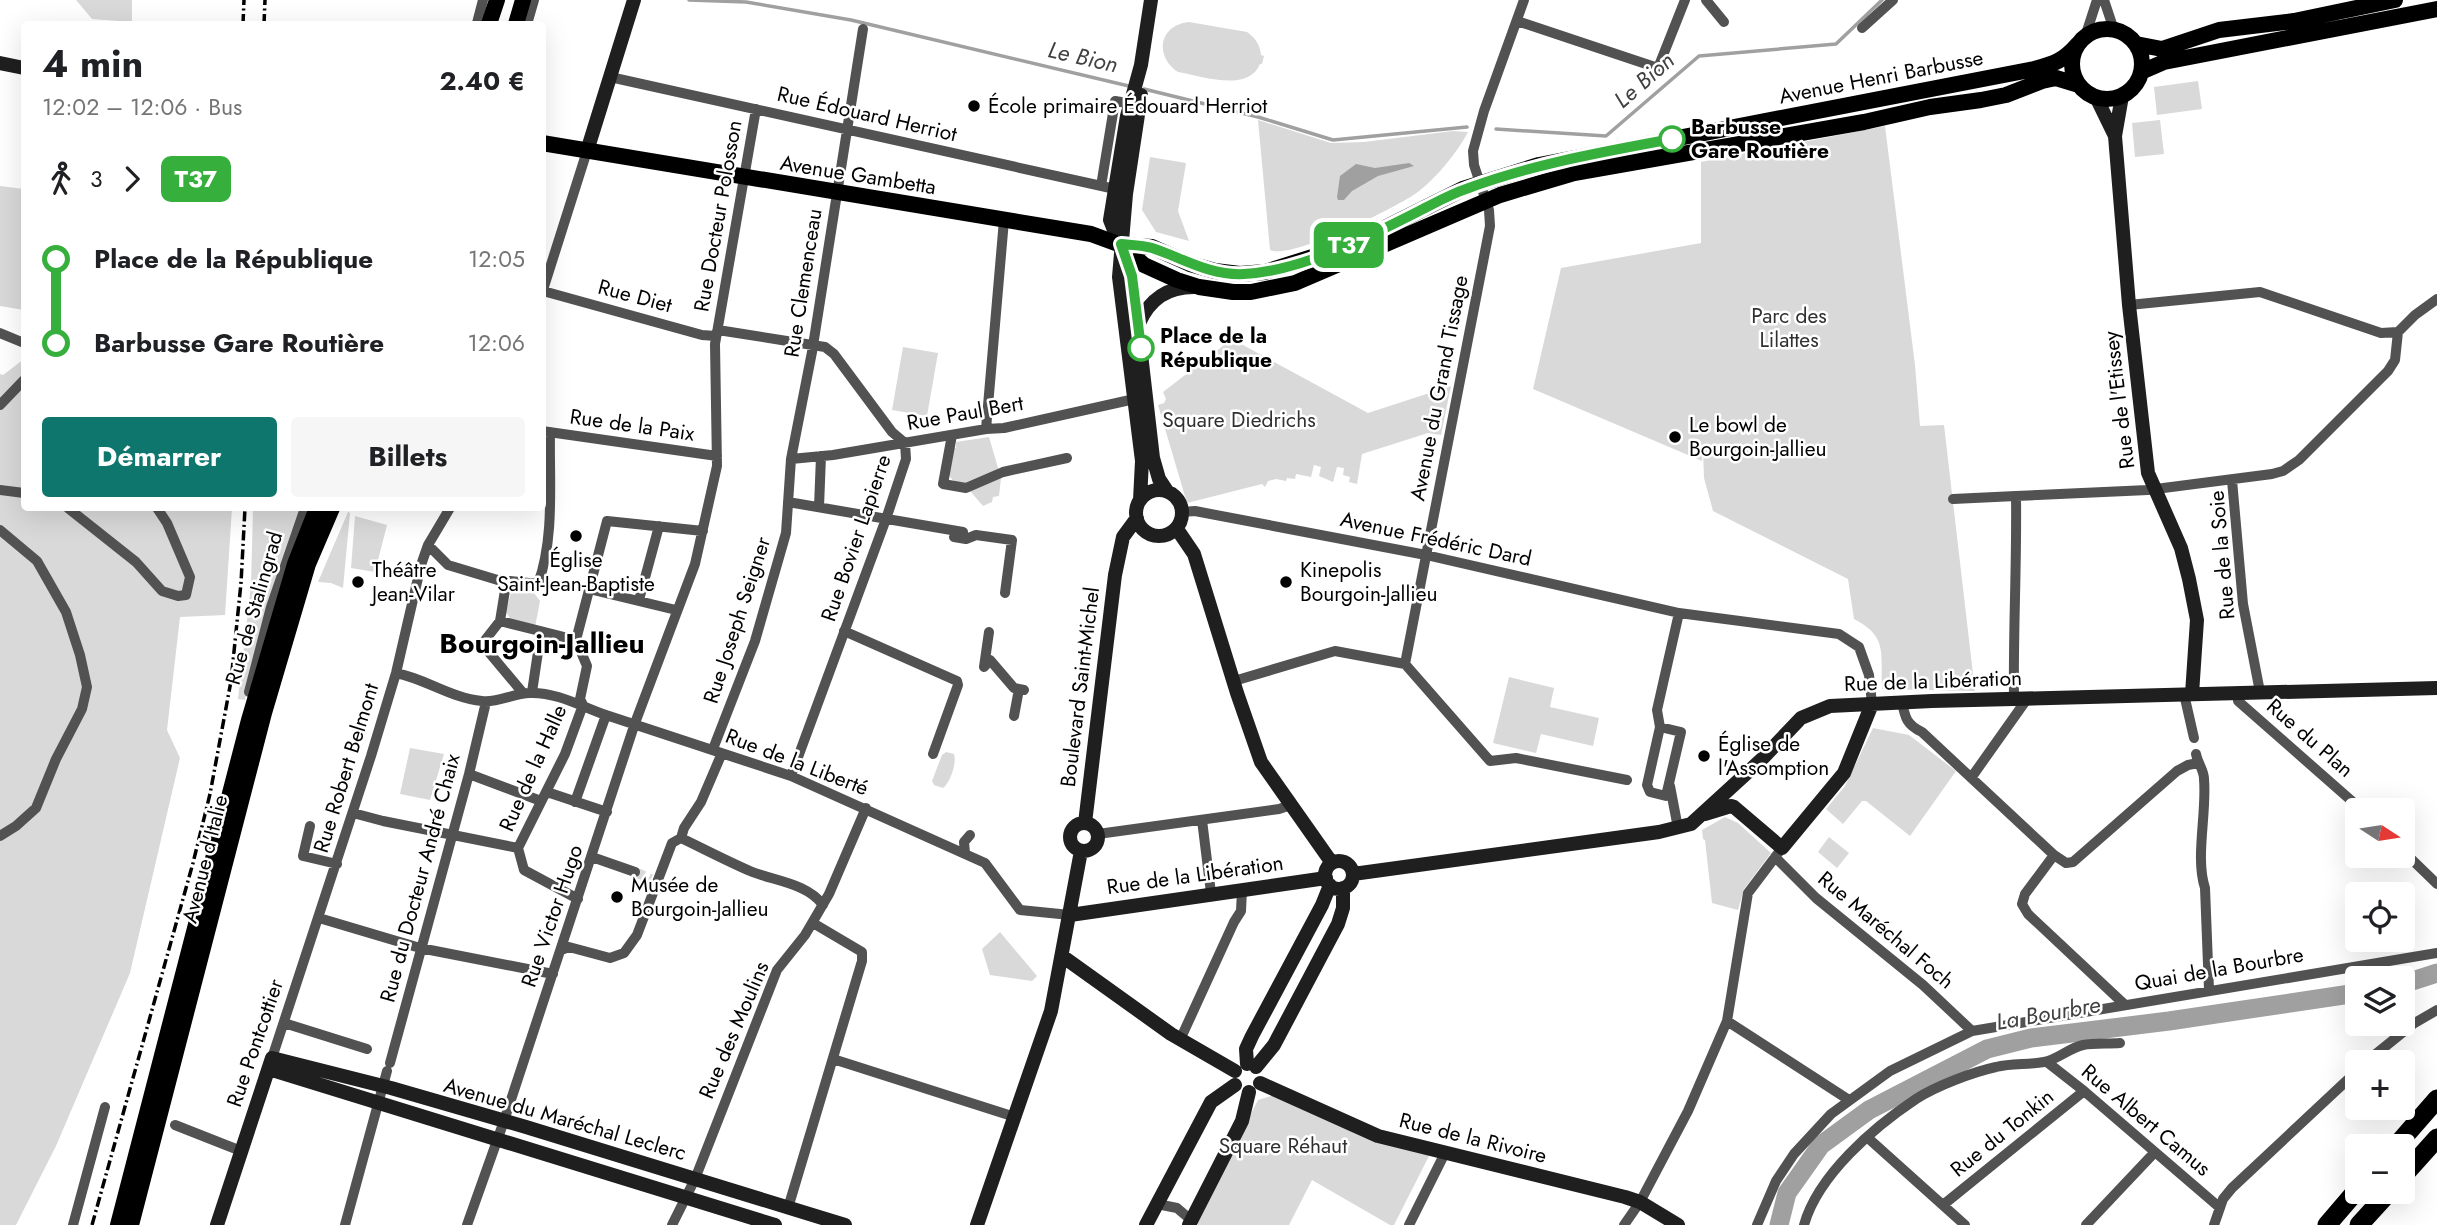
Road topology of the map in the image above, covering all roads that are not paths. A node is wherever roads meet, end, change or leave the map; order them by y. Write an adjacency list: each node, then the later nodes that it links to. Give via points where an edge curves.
1 (484, 0): 15 (street)
2 (497, 0): 16 (main road)
3 (523, 0): 17 (main road)
4 (534, 0): 18 (street)
5 (634, 0): 29 (street)
6 (1151, 0): 33 (street)
7 (1524, 0): 19 (street, Avenue du Grand Tissage)
8 (1685, 0): 19 (street, via 1658,68)
9 (1706, 0): 20 (street)
10 (1893, 0): 21 (street)
11 (2097, 0): 24 (street)
12 (2104, 0): 23 (street)
13 (2395, 0): 25 (main road, via 2294,21 2219,30 2162,49)
14 (2437, 9): 28 (main road, via 2164,62)
15 (478, 21)
16 (490, 21)
17 (517, 21)
18 (528, 21)
19 (1517, 21): 40 (street, Avenue du Grand Tissage, via 1473,151)
20 (1724, 22)
21 (1862, 28)
22 (863, 29): 35 (street, Rue Clemenceau)
23 (2114, 30): 24 (main road, via 2100,29); 25 (main road)
24 (2082, 40): 30 (main road, via 2072,57); 40 (main road, Avenue Henri Barbusse, via 2053,65 1552,162)
25 (2136, 44): 28 (main road)
26 (1, 65): 27 (street)
27 (21, 68)
28 (2141, 72): 31 (main road, via 2133,88)
29 (610, 77): 34 (street, Rue Édouard Herriot); 38 (street)
30 (2079, 85): 32 (main road); 43 (main road, Avenue Henri Barbusse, via 2056,78 1994,98 1574,173)
31 (2122, 96): 32 (main road); 36 (street, Rue de l'Etissey)
32 (2096, 97): 36 (street, Rue de l'Etissey)
33 (1136, 100): 41 (street, via 1127,116); 45 (street)
34 (757, 109): 35 (street, Rue Édouard Herriot); 39 (street, Rue Docteur Polosson)
35 (846, 130): 41 (street, Rue Édouard Herriot); 42 (street, Rue Clemenceau)
36 (2115, 136): 50 (street, Rue de l'Etissey)
37 (546, 144): 38 (main road, Avenue Gambetta)
38 (587, 151): 39 (main road, Avenue Gambetta); 46 (street)
39 (744, 178): 42 (main road, Avenue Gambetta); 54 (street, Rue Docteur Polosson)
40 (1479, 184): 43 (street, Avenue du Grand Tissage); 45 (main road, Avenue Henri Barbusse, via 1353,244 1265,272 1215,271 1152,247)
41 (1108, 187): 45 (street, via 1110,220)
42 (837, 193): 44 (main road, Avenue Gambetta); 56 (street, Rue Clemenceau)
43 (1486, 201): 47 (main road, Avenue Henri Barbusse, via 1295,283 1243,292); 94 (street, Avenue du Grand Tissage, via 1490,226)
44 (1004, 220): 45 (main road, Avenue Gambetta, via 1091,234); 60 (street)
45 (1121, 244): 47 (main road, Avenue Henri Barbusse, via 1153,270); 51 (street, via 1132,276); 58 (street, via 1119,277)
46 (546, 282)
47 (1199, 287): 51 (street, via 1177,287 1157,298)
48 (546, 293): 54 (street, Rue Diet, via 702,335)
49 (2437, 299): 52 (street)
50 (2129, 304): 52 (street, via 2260,292 2381,333); 69 (street, Rue de l'Etissey, via 2148,473)
51 (1139, 325): 58 (street)
52 (2398, 332): 68 (street, Rue de la Soie, via 2395,360 2388,371 2298,460 2283,471)
53 (0, 333): 55 (street)
54 (717, 333): 56 (street, Rue Diet); 67 (street, Rue Docteur Polosson)
55 (21, 342)
56 (813, 345): 63 (street, Rue Bovier Lapierre, via 834,354); 66 (street, Rue Clemenceau)
57 (21, 383): 59 (street)
58 (1140, 398): 60 (street, Rue Paul Bert); 71 (street, via 1159,479); 75 (street)
59 (0, 405)
60 (986, 429): 62 (street, Rue Paul Bert)
61 (546, 432): 67 (street, Rue de la Paix); 95 (street, via 548,529 541,575 538,584)
62 (952, 435): 63 (street, Rue Paul Bert); 65 (street, via 943,484 966,488 1003,472)
63 (905, 443): 64 (street, Rue Paul Bert); 85 (street, Rue Bovier Lapierre, via 906,459)
64 (821, 456): 66 (street, Rue Paul Bert); 77 (street)
65 (1067, 458)
66 (791, 460): 76 (street, Rue Joseph Seigner)
67 (717, 461): 90 (street, Rue Docteur Polosson)
68 (2232, 480): 69 (street); 110 (street, Rue de la Soie, via 2243,604)
69 (2155, 489): 73 (street); 113 (street, Rue de l'Etissey, via 2180,548 2197,620)
70 (0, 490): 72 (street)
71 (1167, 491): 75 (street, via 1155,491); 84 (street)
72 (21, 493)
73 (2016, 496): 74 (street); 114 (street, via 2014,606)
74 (1953, 499)
75 (1140, 500): 86 (street, via 1136,512)
76 (789, 502): 77 (street); 125 (street, Rue Joseph Seigner, via 786,533)
77 (819, 507): 85 (street)
78 (72, 511): 79 (street, via 136,562 162,591 186,595 190,578)
79 (159, 511)
80 (304, 511): 121 (street, Rue de Stalingrad, via 271,607 247,700)
81 (316, 511): 121 (main road, Avenue d'Italie, via 295,564)
82 (331, 511): 221 (main road, Avenue d'Italie, via 308,564 264,713)
83 (448, 511): 93 (street, Rue Robert Belmont)
84 (1182, 512): 88 (street); 94 (street, Avenue Frédéric Dard)
85 (886, 519): 91 (street); 104 (street, Rue Bovier Lapierre)
86 (1140, 524): 88 (street, via 1157,537); 143 (street, Boulevard Saint-Michel, via 1124,537 1119,557)
87 (659, 526): 90 (street); 96 (street, via 607,521); 98 (street)
88 (1177, 529): 108 (street, via 1194,554)
89 (0, 530): 149 (street, via 37,561 66,612 87,687 82,709 36,808)
90 (703, 531): 99 (street, Rue Victor Hugo)
91 (963, 532)
92 (948, 536): 97 (street, via 1012,540)
93 (428, 545): 95 (street, via 448,565); 107 (street, Rue Robert Belmont)
94 (1426, 555): 100 (street, Avenue Frédéric Dard); 106 (street, Avenue du Grand Tissage)
95 (506, 584): 101 (street)
96 (589, 589): 98 (street); 105 (street)
97 (1005, 593)
98 (639, 600): 99 (street)
99 (677, 611): 122 (street, Rue Victor Hugo)
100 (1679, 613): 117 (street, Avenue Frédéric Dard, via 1839,634 1859,647 1869,675); 123 (street, via 1657,710)
101 (500, 621): 102 (street); 111 (street, via 482,644)
102 (541, 632): 105 (street); 111 (street)
103 (989, 632): 120 (street, via 981,672 990,660 1014,688 1022,690)
104 (843, 633): 126 (street, via 957,681); 128 (street, Rue Bovier Lapierre)
105 (576, 640): 118 (street, Rue de la Halle, via 587,666 580,699)
106 (1405, 664): 108 (street, via 1335,650); 130 (street, via 1490,761 1516,758)
107 (396, 673): 115 (street, via 459,697); 140 (street, Rue Robert Belmont)
108 (1234, 681): 136 (street, via 1261,762)
109 (2437, 688): 110 (street, Rue de la Libération)
110 (2260, 692): 112 (street, Rue de la Libération)
111 (528, 693): 115 (street, Rue de la Liberté); 118 (street, Rue de la Liberté)
112 (2237, 693): 113 (street, Rue de la Libération); 134 (street, Rue du Plan, via 2238,701)
113 (2188, 694): 114 (street, Rue de la Libération); 124 (street)
114 (2020, 699): 116 (street, Rue de la Libération); 129 (street)
115 (486, 702): 127 (street, Rue du Docteur André Chaix)
116 (1902, 702): 117 (street, Rue de la Libération); 129 (street, via 1910,726)
117 (1872, 704): 132 (street, Rue de la Libération, via 1830,706 1801,718); 153 (street, via 1844,773)
118 (583, 705): 119 (street, Rue de la Liberté); 133 (street, Rue de la Halle)
119 (607, 715): 122 (street, Rue de la Liberté); 135 (street)
120 (1014, 716)
121 (249, 720): 220 (main road, Avenue d'Italie)
122 (635, 723): 125 (street, Rue de la Liberté); 139 (street, Rue Victor Hugo)
123 (1660, 727): 131 (street, via 1681,732); 131 (street, via 1647,785 1650,792 1666,796)
124 (2194, 738)
125 (718, 751): 128 (street, Rue de la Liberté); 150 (street, Rue Joseph Seigner, via 701,802)
126 (933, 754)
127 (469, 774): 133 (street); 147 (street, Rue du Docteur André Chaix)
128 (791, 776): 138 (street, Rue de la Liberté)
129 (1971, 778): 155 (street)
130 (1627, 780)
131 (1670, 782): 145 (street)
132 (1730, 787): 137 (street); 141 (street, Rue de la Libération)
133 (544, 798): 135 (street, via 550,793); 151 (street, Rue de la Halle)
134 (2348, 798)
135 (575, 802): 139 (street)
136 (1291, 805): 142 (street); 158 (street)
137 (1731, 806): 141 (street); 153 (street)
138 (866, 808): 154 (street, Rue de la Liberté); 167 (street, Rue des Moulins)
139 (607, 812): 156 (street, Rue Victor Hugo)
140 (353, 813): 147 (street); 159 (street, Rue Robert Belmont)
141 (1700, 816): 145 (street, Rue de la Libération)
142 (1202, 820): 146 (street); 165 (street)
143 (1085, 823): 146 (street); 152 (street, via 1070,833 1071,842)
144 (310, 826): 159 (street, via 303,856)
145 (1678, 828): 161 (street, Rue de la Libération)
146 (1098, 834): 152 (street, via 1094,847)
147 (452, 835): 151 (street); 171 (street, Rue du Docteur André Chaix)
148 (970, 835): 154 (street)
149 (0, 836)
150 (681, 838): 167 (street, via 805,890); 172 (street, Rue Joseph Seigner, via 672,843 654,880 637,935 624,953 610,958 569,947)
151 (518, 848): 166 (street, via 524,870)
152 (1081, 851): 168 (street)
153 (1779, 852): 179 (street, via 1748,893); 181 (street, Rue Maréchal Foch, via 1816,898)
154 (964, 853): 168 (street, Rue de la Liberté, via 985,863 1020,909)
155 (2054, 855): 176 (street, via 2073,862 2197,758 2205,783 2200,852); 177 (street, via 2022,904)
156 (592, 857): 160 (street); 166 (street, Rue Victor Hugo)
157 (2415, 862): 163 (street)
158 (1332, 863): 161 (street, via 1343,862); 162 (street, via 1326,873)
159 (335, 869): 169 (street, Rue Pontcottier)
160 (635, 872)
161 (1353, 874): 162 (street, via 1350,883)
162 (1333, 884): 164 (street, Rue de la Libération); 189 (street, via 1252,1035); 189 (street, via 1343,908 1338,924 1274,1045)
163 (2437, 884)
164 (1242, 890): 165 (street, Rue de la Libération); 182 (street, via 1241,911)
165 (1211, 893): 168 (street, Rue de la Libération)
166 (578, 899): 172 (street, Rue Victor Hugo)
167 (823, 905): 170 (street, Rue des Moulins)
168 (1070, 915): 174 (street)
169 (318, 918): 171 (street); 180 (street, Rue Pontcottier)
170 (813, 923): 186 (street, via 862,952); 209 (street, Rue des Moulins, via 777,970)
171 (420, 948): 175 (street); 191 (street, Rue du Docteur André Chaix)
172 (561, 950): 175 (street, Rue Victor Hugo)
173 (2437, 953): 176 (street, Quai de la Bourbre)
174 (1062, 956): 182 (street); 198 (street, via 1051,1011)
175 (553, 974): 199 (street, Rue Victor Hugo)
176 (2208, 990): 177 (street, Quai de la Bourbre)
177 (2124, 1004): 181 (street, Quai de la Bourbre)
178 (2437, 1010): 185 (street)
179 (1727, 1021): 195 (street); 211 (street, via 1688,1111)
180 (284, 1023): 184 (street); 188 (street, Rue Pontcottier)
181 (1972, 1031): 195 (street, Quai de la Bourbre, via 1890,1071)
182 (1180, 1040): 189 (street)
183 (2120, 1043): 187 (street, via 2081,1045)
184 (367, 1049)
185 (2381, 1050)
186 (833, 1059): 198 (street); 217 (street)
187 (2047, 1062): 193 (street, Rue Albert Camus); 202 (street, via 1993,1067 1937,1088 1917,1098)
188 (270, 1063): 191 (street, Avenue du Maréchal Leclerc); 196 (street, Avenue du Maréchal Leclerc); 205 (street, Rue Pontcottier)
189 (1243, 1072): 192 (street, via 1261,1076); 192 (street, Rue de la Rivoire, via 1241,1091); 212 (street, via 1211,1102)
190 (2345, 1082): 216 (street, via 2232,1188)
191 (383, 1086): 196 (street, Rue du Docteur André Chaix); 199 (street, Avenue du Maréchal Leclerc)
192 (1254, 1088): 206 (street, Rue de la Rivoire, via 1378,1136); 218 (street)
193 (2084, 1091): 207 (street, Rue Albert Camus); 215 (street, Rue du Tonkin)
194 (2437, 1099): 201 (highway)
195 (1849, 1100): 233 (street, Quai de la Bourbre, via 1794,1154)
196 (377, 1102): 204 (street, Avenue du Maréchal Leclerc); 223 (street, Rue du Docteur André Chaix)
197 (105, 1107): 219 (street)
198 (1016, 1117): 228 (street)
199 (504, 1121): 204 (street, Rue Victor Hugo); 209 (street, Avenue du Maréchal Leclerc)
200 (175, 1125): 205 (street)
201 (2406, 1134)
202 (1868, 1138): 215 (street); 234 (street, via 1824,1184)
203 (2437, 1138): 208 (highway)
204 (498, 1140): 210 (street, Avenue du Maréchal Leclerc); 224 (street, Rue Victor Hugo)
205 (241, 1151): 222 (street, Rue Pontcottier)
206 (1445, 1153): 211 (street, Rue de la Rivoire); 230 (street)
207 (2154, 1153): 216 (street, Rue Albert Camus); 236 (street)
208 (2415, 1163)
209 (695, 1178): 210 (street, Rue des Moulins); 217 (street, Avenue du Maréchal Leclerc)
210 (684, 1197): 225 (street, Rue des Moulins); 226 (street, Avenue du Maréchal Leclerc)
211 (1640, 1202): 231 (street); 232 (street, Rue de la Rivoire)
212 (1157, 1204): 218 (street, via 1177,1208); 229 (street)
213 (2345, 1204): 238 (highway)
214 (2378, 1204): 239 (highway)
215 (1943, 1205): 235 (street)
216 (2219, 1207): 237 (street)
217 (788, 1208): 227 (street, Avenue du Maréchal Leclerc)
218 (1190, 1223)
219 (74, 1225)
220 (118, 1225)
221 (131, 1225)
222 (217, 1225)
223 (345, 1225)
224 (467, 1225)
225 (672, 1225)
226 (775, 1225)
227 (845, 1225)
228 (976, 1225)
229 (1146, 1225)
230 (1409, 1225)
231 (1625, 1225)
232 (1678, 1225)
233 (1757, 1225)
234 (1804, 1225)
235 (1965, 1225)
236 (2086, 1225)
237 (2214, 1225)
238 (2327, 1225)
239 (2359, 1225)

